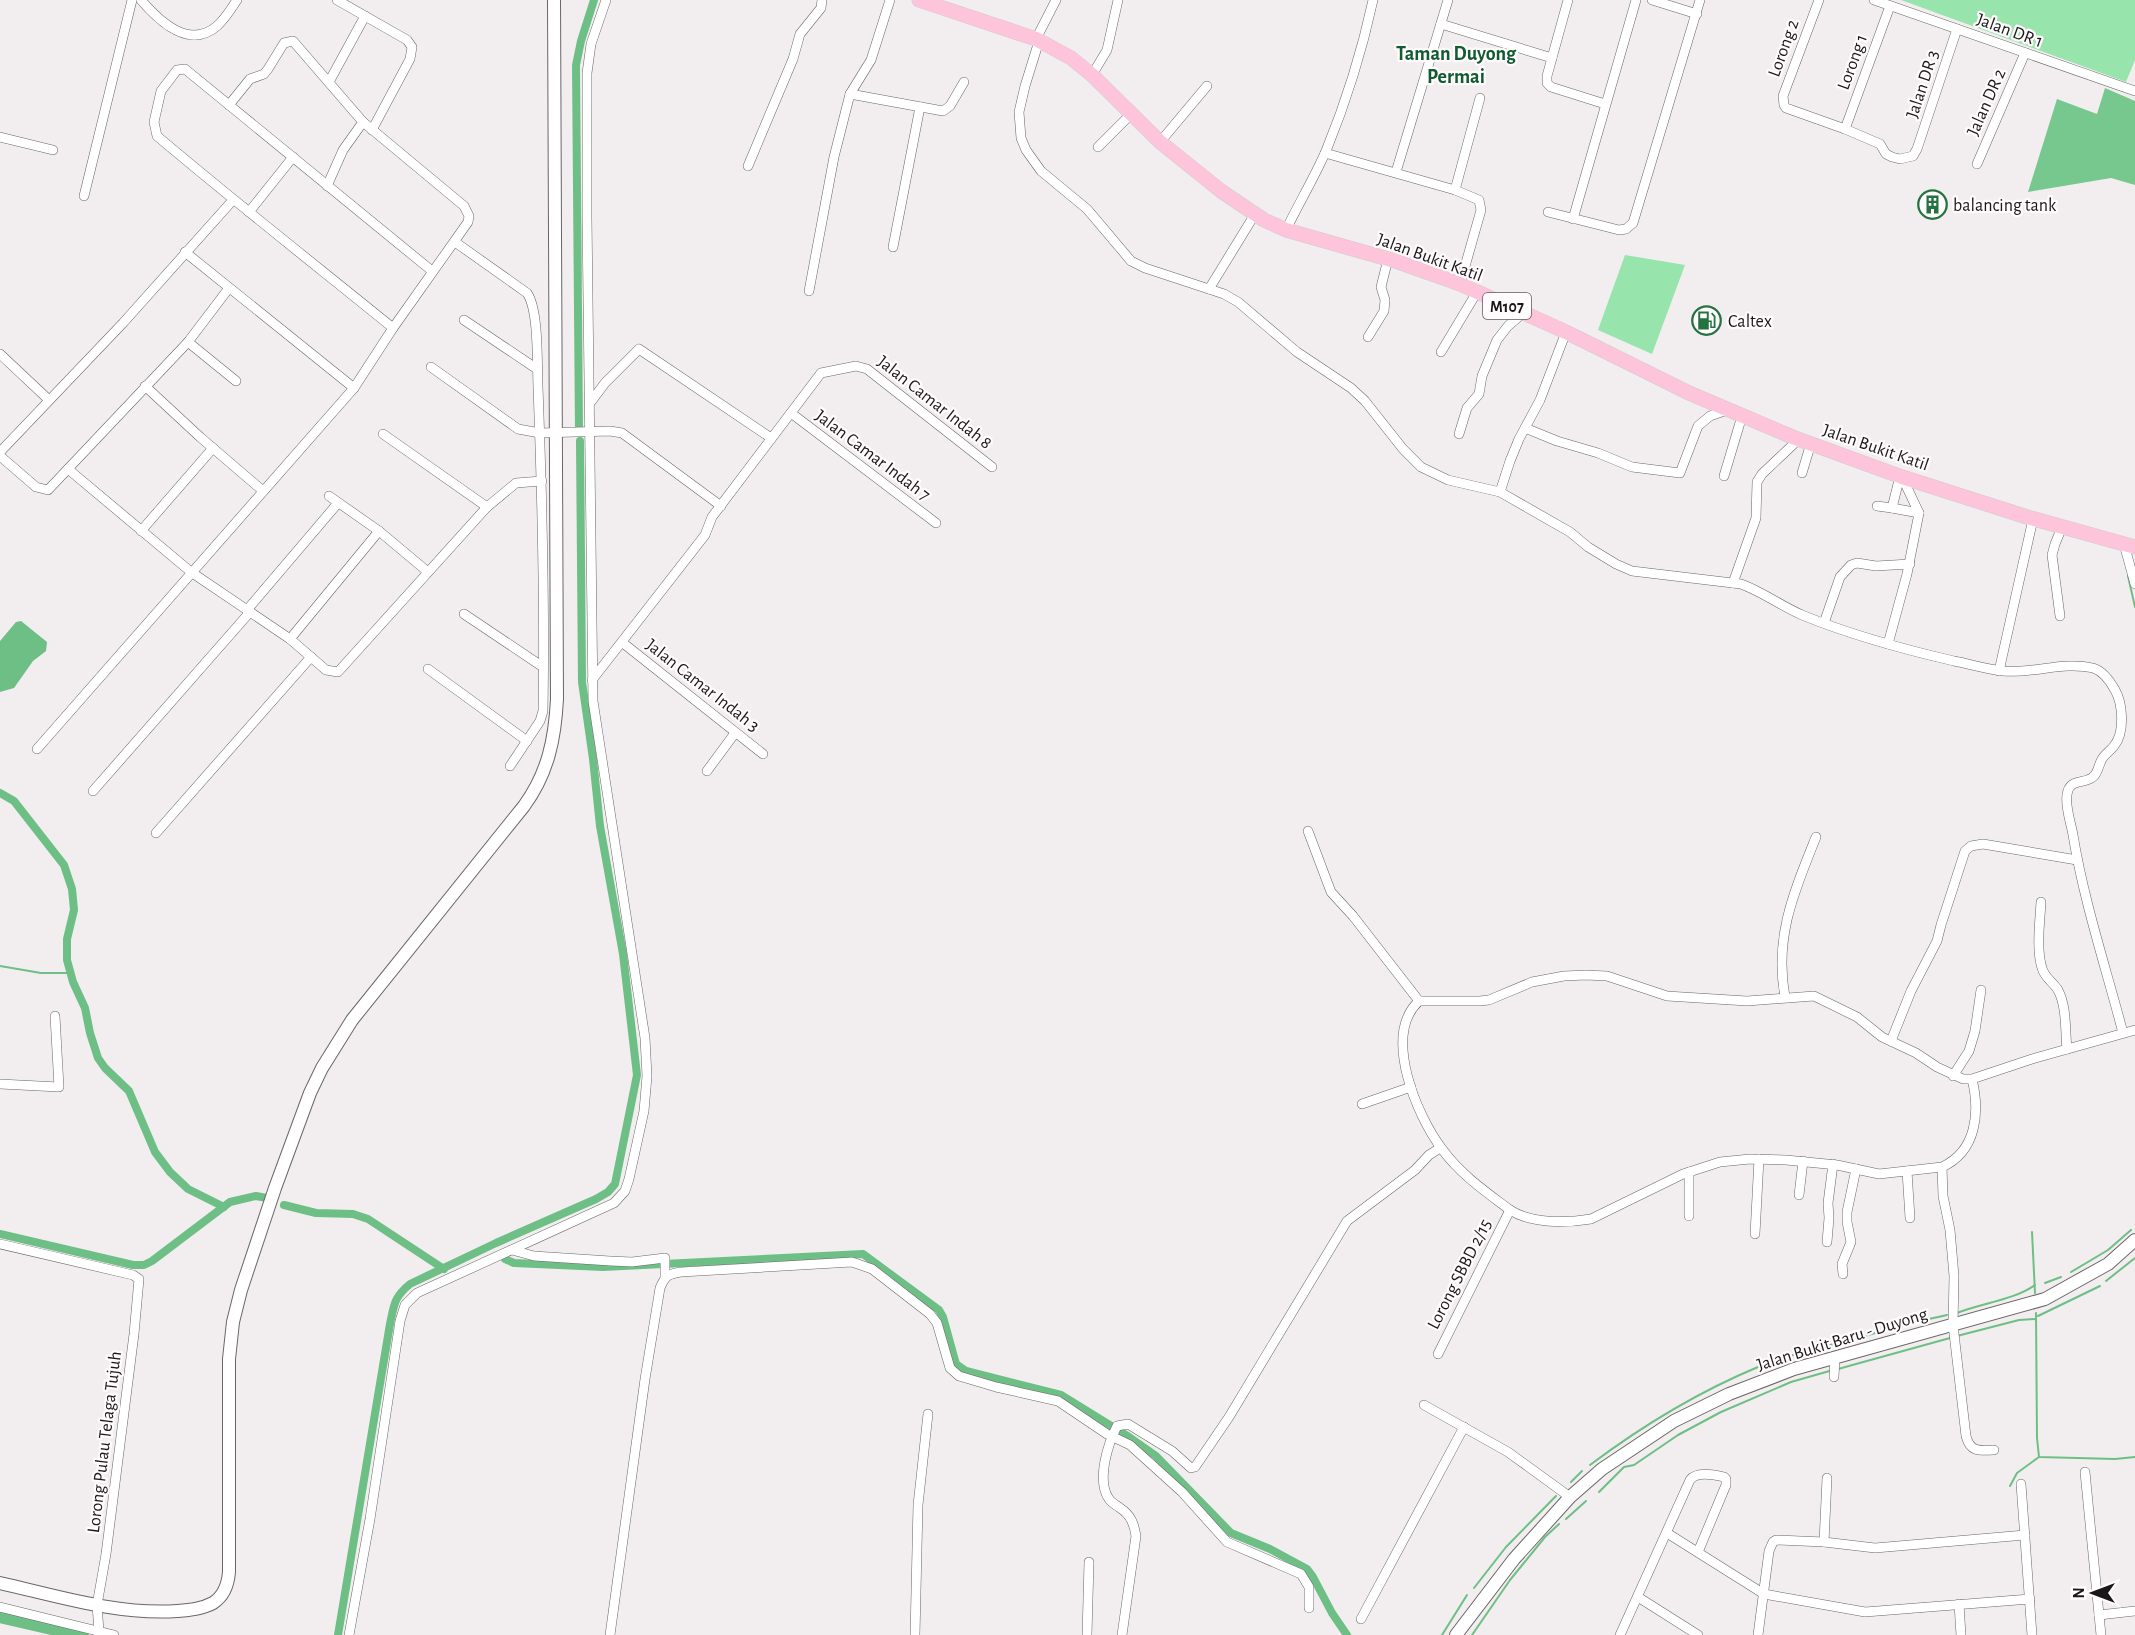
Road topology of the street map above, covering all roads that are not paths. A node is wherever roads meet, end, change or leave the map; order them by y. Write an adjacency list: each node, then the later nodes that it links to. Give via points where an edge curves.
1 (132, 0): 53 (street)
2 (141, 0): 3 (street, via 169,27 198,35 215,28)
3 (237, 0)
4 (337, 0): 22 (street)
5 (554, 0): 90 (main road)
6 (606, 0): 84 (street, via 591,44 587,73)
7 (822, 0): 49 (street, via 821,8 800,34)
8 (890, 0): 33 (street, via 871,60)
9 (920, 0): 25 (main road, Jalan Bukit Katil / M107)
10 (1056, 0): 25 (street)
11 (1118, 0): 28 (street, via 1107,50)
12 (1373, 0): 46 (street, via 1351,83)
13 (1448, 0): 23 (street)
14 (1568, 0): 27 (street)
15 (1636, 0): 35 (street)
16 (1652, 0): 21 (street)
17 (1700, 0): 21 (street)
18 (1819, 0): 40 (street, Lorong 2, via 1784,105)
19 (1874, 0): 20 (street, Jalan DR 1)
20 (1890, 6): 24 (street, Jalan DR 1); 40 (street, Lorong 1)
21 (1697, 14): 58 (street, via 1633,223 1619,230)
22 (364, 16): 29 (street); 41 (street, via 407,40 412,51)
23 (1441, 24): 27 (street); 50 (street)
24 (1957, 28): 26 (street, Jalan DR 1); 40 (street, Jalan DR 3, via 1913,156 1892,157 1880,144)
25 (1038, 40): 28 (main road, Jalan Bukit Katil / M107); 67 (street, via 1019,112 1026,150 1041,171 1087,209 1131,261)
26 (2025, 53): 32 (street, Jalan DR 1); 48 (street, Jalan DR 2)
27 (1552, 58): 35 (street, via 1549,86)
28 (1092, 75): 38 (main road, Jalan Bukit Katil / M107)
29 (329, 82): 36 (street, via 297,44 289,41 264,74 250,79); 39 (street)
30 (964, 82): 37 (street, via 946,110)
31 (1207, 86): 43 (street)
32 (2135, 92)
33 (850, 94): 37 (street); 68 (street)
34 (1480, 98): 52 (street)
35 (1605, 104): 58 (street)
36 (229, 105): 47 (street); 54 (street, via 180,68 161,91 154,127 157,136)
37 (920, 107): 61 (street)
38 (1131, 114): 43 (main road, Jalan Bukit Katil / M107); 44 (street)
39 (363, 122): 41 (street); 51 (street, via 343,150)
40 (1845, 129)
41 (372, 130): 60 (street, via 464,206 468,219)
42 (0, 137): 45 (street)
43 (1160, 142): 57 (main road, Jalan Bukit Katil / M107)
44 (1098, 147)
45 (53, 150)
46 (1325, 153): 50 (street); 59 (street)
47 (292, 157): 51 (street); 55 (street)
48 (1977, 164)
49 (748, 166)
50 (1396, 172): 52 (street)
51 (327, 186): 64 (street)
52 (1455, 190): 65 (street, via 1482,204)
53 (84, 196)
54 (233, 200): 55 (street); 62 (street)
55 (249, 212): 72 (street)
56 (1548, 212): 58 (street)
57 (1255, 214): 59 (main road, Jalan Bukit Katil / M107); 67 (street)
58 (1573, 219)
59 (1286, 230): 63 (main road, Jalan Bukit Katil / M107)
60 (455, 242): 64 (street); 79 (street, via 531,297)
61 (893, 247)
62 (185, 252): 66 (street); 83 (street)
63 (1388, 259): 65 (main road, Jalan Bukit Katil / M107); 74 (street, via 1381,287 1384,311)
64 (432, 272): 72 (street)
65 (1460, 284): 69 (main road, Jalan Bukit Katil / M107)
66 (229, 288): 75 (street); 82 (street)
67 (1209, 290): 105 (street, via 1238,302 1297,352 1351,388 1421,467 1448,480)
68 (809, 291)
69 (1477, 292): 70 (main road, Jalan Bukit Katil / M107); 76 (street)
70 (1523, 313): 73 (main road, Jalan Bukit Katil / M107); 93 (street, via 1497,340 1479,394 1467,408)
71 (464, 320): 79 (street)
72 (393, 328): 82 (street)
73 (1566, 332): 85 (main road, Jalan Bukit Katil / M107); 88 (street, via 1540,400)
74 (1368, 337)
75 (188, 342): 80 (street); 81 (street)
76 (1441, 352)
77 (0, 354): 83 (street)
78 (431, 367): 91 (street, via 519,429)
79 (537, 369): 91 (street)
80 (236, 381)
81 (145, 386): 96 (street); 99 (street)
82 (354, 388): 104 (street)
83 (49, 400): 97 (street)
84 (590, 403): 89 (street); 94 (street, via 639,349)
85 (1727, 410): 87 (main road, Jalan Bukit Katil / M107); 88 (street, via 1703,420 1680,473 1632,467)
86 (791, 413): 94 (street); 98 (street, Jalan Camar Indah 8, via 821,373 856,366 867,369); 114 (street, Jalan Camar Indah 7)
87 (1742, 416): 95 (main road, Jalan Bukit Katil / M107); 101 (street)
88 (1524, 428): 105 (street)
89 (591, 431): 90 (street); 108 (street, via 622,433); 135 (street)
90 (555, 432): 91 (street); 201 (main road, via 557,699 548,760 524,806 352,1020 310,1093 275,1188 234,1322 229,1359 228,1582 211,1605 194,1609 146,1612)
91 (540, 433): 103 (street)
92 (383, 434): 110 (street)
93 (1460, 434)
94 (771, 438): 108 (street)
95 (1805, 441): 100 (street); 102 (main road, Jalan Bukit Katil / M107); 122 (street, via 1757,482 1756,518)
96 (213, 448): 104 (street); 116 (street)
97 (0, 454): 99 (street, via 43,490 48,490)
98 (992, 467)
99 (68, 469): 116 (street)
100 (1802, 473)
101 (1724, 476)
102 (1901, 476): 111 (street); 112 (street); 113 (main road, Jalan Bukit Katil / M107)
103 (542, 481): 110 (street, via 516,483); 132 (street)
104 (263, 491): 121 (street)
105 (1500, 492): 122 (street, via 1632,571)
106 (329, 496): 107 (street)
107 (338, 503): 117 (street); 124 (street)
108 (721, 506): 129 (street, via 705,535)
109 (1877, 506): 111 (street)
110 (487, 507): 120 (street)
111 (1892, 508): 112 (street)
112 (1919, 513): 119 (street)
113 (2033, 519): 115 (main road, Jalan Bukit Katil / M107); 134 (street)
114 (936, 524)
115 (2062, 527): 118 (main road, Jalan Bukit Katil / M107); 126 (street, via 2052,555)
116 (141, 531): 121 (street)
117 (379, 531): 120 (street); 128 (street)
118 (2129, 546): 123 (street)
119 (1910, 564): 127 (street, via 1851,565 1840,577); 130 (street)
120 (428, 572): 131 (street, via 338,672 326,670)
121 (191, 573): 124 (street); 138 (street)
122 (1732, 583): 127 (street, via 1757,590)
123 (2135, 584)
124 (249, 611): 128 (street); 142 (street)
125 (464, 614): 132 (street)
126 (2060, 616)
127 (1824, 623): 130 (street)
128 (290, 639): 131 (street)
129 (623, 643): 135 (street); 136 (street, Jalan Camar Indah 3)
130 (1888, 644): 134 (street)
131 (311, 657): 144 (street)
132 (543, 667): 137 (street, via 542,716)
133 (428, 669): 137 (street)
134 (2000, 670): 146 (street, via 2094,668 2116,692 2120,736 2101,761 2096,775 2072,783 2067,794)
135 (592, 680): 177 (street, via 645,1038 644,1111 629,1179 620,1198)
136 (735, 733): 139 (street, Jalan Camar Indah 3); 141 (street)
137 (527, 741): 140 (street)
138 (37, 749)
139 (763, 754)
140 (510, 766)
141 (707, 771)
142 (93, 792)
143 (1308, 831): 150 (street, via 1331,892)
144 (156, 833)
145 (1816, 837): 149 (street, via 1782,939)
146 (2077, 860): 153 (street); 154 (street, via 1983,844 1965,851 1937,941)
147 (2041, 902): 155 (street, via 2042,967 2058,989 2063,1005)
148 (1981, 990): 156 (street, via 1969,1051)
149 (1785, 997): 150 (street, via 1746,1001 1667,996 1606,976 1586,975 1532,982 1489,1000); 154 (street, via 1814,996 1857,1017)
150 (1419, 1001): 159 (street, via 1407,1017 1402,1036 1403,1061)
151 (55, 1016): 158 (street, via 59,1087)
152 (2135, 1030): 153 (street)
153 (2123, 1033): 155 (street)
154 (1890, 1041): 156 (street)
155 (2067, 1049): 157 (street)
156 (1953, 1076): 157 (street)
157 (1972, 1079): 165 (street, via 1977,1110 1975,1130 1952,1163)
158 (0, 1084)
159 (1412, 1087): 160 (street); 161 (street)
160 (1362, 1104)
161 (1440, 1148): 170 (street, via 1460,1170); 185 (street, via 1347,1221 1195,1467 1186,1466 1172,1451 1128,1424)
162 (1760, 1159): 163 (street); 168 (street, via 1720,1162); 173 (street)
163 (1803, 1161): 164 (street); 169 (street)
164 (1833, 1164): 166 (street); 175 (street)
165 (1942, 1167): 167 (street); 180 (street, via 1954,1276)
166 (1856, 1169): 167 (street, via 1879,1174); 178 (street, via 1847,1212 1851,1242 1842,1264)
167 (1907, 1171): 172 (street)
168 (1689, 1172): 170 (street, via 1591,1219 1529,1218); 171 (street)
169 (1799, 1195)
170 (1510, 1210): 181 (street, Lorong SBBD 2/15)
171 (1689, 1216)
172 (1910, 1218)
173 (1755, 1234)
174 (2135, 1240): 180 (main road, Jalan Bukit Baru - Duyong, via 2108,1264 2045,1299)
175 (1827, 1242)
176 (0, 1244): 201 (street, Lorong Pulau Telaga Tujuh, via 137,1276 139,1283)
177 (512, 1250): 179 (street, via 534,1256 622,1262 663,1257); 209 (street, via 417,1293 402,1313)
178 (1843, 1274)
179 (665, 1275): 185 (street, via 864,1264 930,1314 937,1323 950,1368 959,1376 1058,1401); 210 (street, via 645,1379)
180 (1953, 1325): 186 (street, via 1967,1442 1974,1450); 190 (main road, Jalan Bukit Baru - Duyong, via 1834,1367 1794,1369 1740,1390 1674,1421 1602,1469)
181 (1438, 1354)
182 (1424, 1405): 184 (street)
183 (928, 1414): 211 (street, via 918,1505)
184 (1464, 1427): 190 (street, via 1508,1452); 206 (street)
185 (1114, 1432): 203 (street, via 1182,1492 1227,1542 1300,1574 1309,1587); 213 (street, via 1105,1459 1107,1495 1133,1522 1136,1536)
186 (1994, 1450)
187 (2085, 1472): 205 (street)
188 (1827, 1478): 193 (street)
189 (2021, 1484): 192 (street)
190 (1570, 1497): 214 (main road, Jalan Bukit Baru - Duyong, via 1514,1559)
191 (1667, 1533): 194 (street); 194 (street, via 1692,1477 1724,1477 1726,1485); 198 (street)
192 (2025, 1535): 193 (street, via 1875,1548); 199 (street)
193 (1824, 1542): 197 (street, via 1773,1542)
194 (1698, 1552): 197 (street)
195 (1089, 1562): 212 (street)
196 (0, 1583): 201 (main road)
197 (1764, 1594): 200 (street, via 1865,1612); 217 (street)
198 (1638, 1597): 215 (street); 216 (street)
199 (2030, 1599): 200 (street); 219 (street)
200 (1959, 1604): 218 (street)
201 (97, 1605): 207 (street, Lorong Pulau Telaga Tujuh)
202 (0, 1607): 207 (street)
203 (1309, 1608)
204 (2135, 1611): 205 (street)
205 (2099, 1614): 220 (street)
206 (1361, 1619)
207 (99, 1631): 208 (street)
208 (114, 1635)
209 (348, 1635)
210 (610, 1635)
211 (915, 1635)
212 (1087, 1635)
213 (1122, 1635)
214 (1456, 1635)
215 (1620, 1635)
216 (1698, 1635)
217 (1758, 1635)
218 (1961, 1635)
219 (2032, 1635)
220 (2101, 1635)

